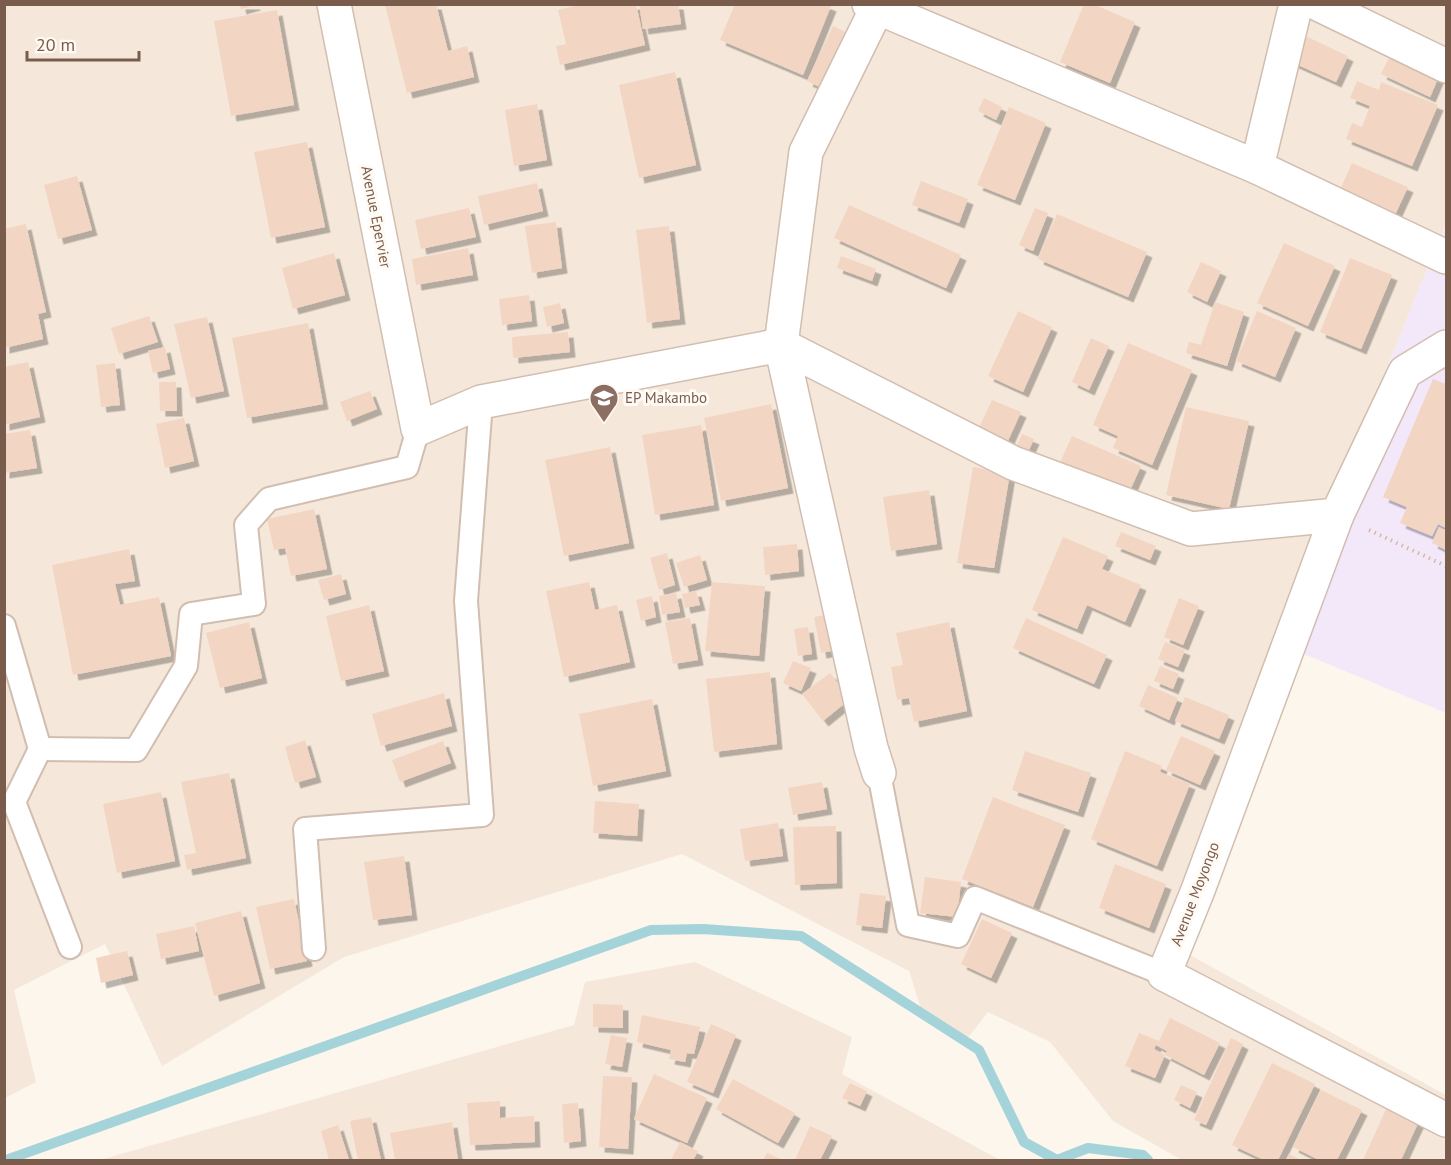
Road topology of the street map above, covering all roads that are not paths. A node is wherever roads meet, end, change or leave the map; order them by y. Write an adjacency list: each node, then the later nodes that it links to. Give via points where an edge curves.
1 (334, 4): 11 (street, Avenue Epervier)
2 (1296, 4): 6 (street)
3 (1318, 4): 5 (street)
4 (873, 6): 6 (street); 8 (street, via 806,152)
5 (1446, 66)
6 (1257, 167): 7 (street)
7 (1446, 257)
8 (782, 345): 10 (street); 12 (street, via 1013,463 1191,529); 15 (street)
9 (1446, 347): 12 (street, Avenue Moyongo, via 1406,372)
10 (481, 402): 11 (street); 17 (lane, via 466,601 482,815 305,829)
11 (418, 429): 14 (lane, via 407,467 269,499 246,525 254,603 191,614 186,666 136,750)
12 (1337, 515): 18 (street, Avenue Moyongo)
13 (4, 626): 14 (lane)
14 (40, 749): 16 (lane, via 14,802)
15 (879, 773): 18 (lane, via 908,925 958,936 975,898)
16 (70, 947)
17 (314, 949)
18 (1164, 974): 19 (street)
19 (1446, 1120)

